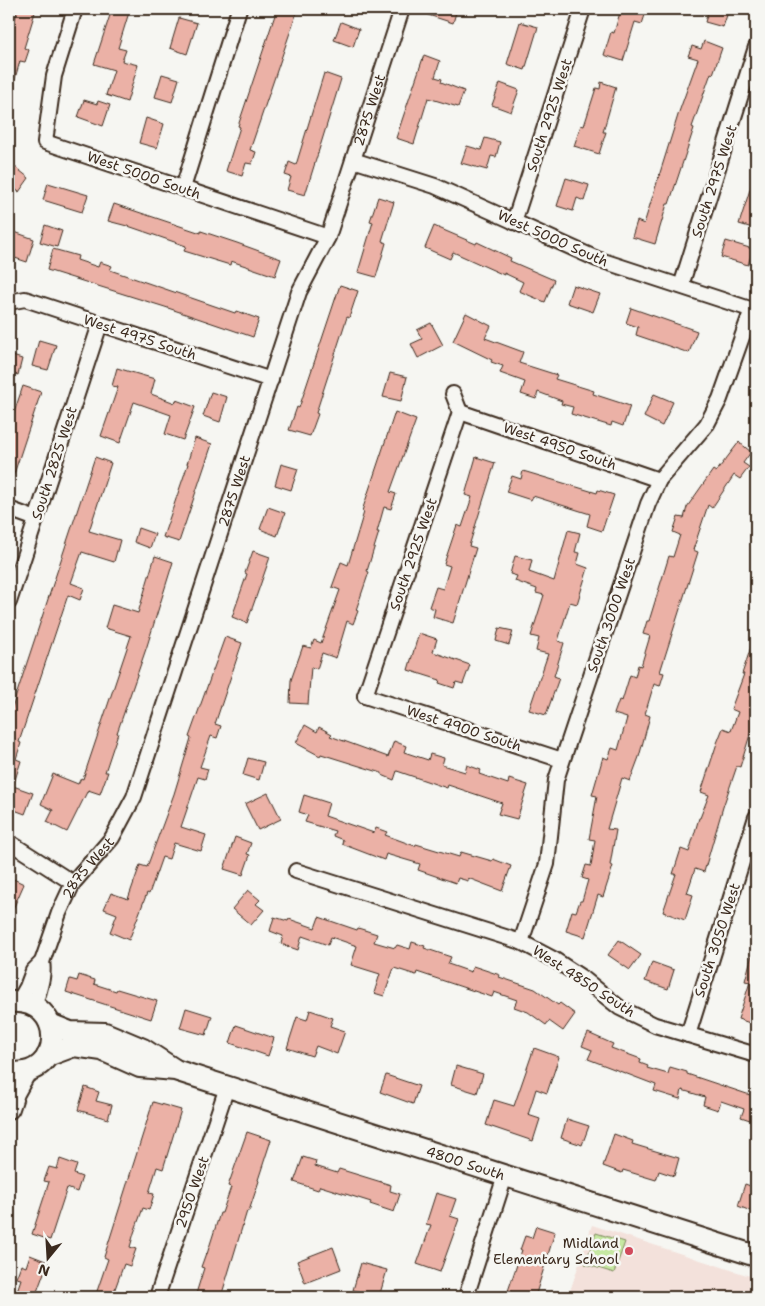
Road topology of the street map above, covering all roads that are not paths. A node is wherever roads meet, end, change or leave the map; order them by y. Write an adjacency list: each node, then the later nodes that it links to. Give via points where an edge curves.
1 (75, 9): 7 (street, West 5000 South, via 54,76 46,142)
2 (239, 9): 7 (street)
3 (402, 9): 6 (street, 2875 West)
4 (583, 9): 8 (street, South 2925 West)
5 (756, 48): 10 (street, South 2975 West)
6 (353, 160): 8 (street, West 5000 South, via 435,186); 9 (street, 2875 West)
7 (183, 188): 9 (street, West 5000 South)
8 (514, 222): 10 (street, West 5000 South, via 596,259)
9 (328, 237): 14 (street, 2875 West, via 299,292)
10 (681, 286): 12 (street, West 5000 South)
11 (9, 302): 13 (street, West 4975 South, via 24,299)
12 (754, 310): 17 (street, South 3000 West, via 707,424)
13 (100, 324): 14 (street, West 4975 South); 19 (street, South 2825 West)
14 (271, 380): 26 (street, 2875 West, via 134,797 112,838)
15 (453, 394): 16 (street)
16 (460, 412): 17 (street, West 4950 South); 21 (street, South 2925 West)
17 (659, 480): 22 (street, South 3000 West, via 648,504)
18 (9, 509): 19 (street)
19 (36, 519): 20 (street, South 2825 West)
20 (9, 602)
21 (359, 699): 22 (street, West 4900 South)
22 (562, 760): 27 (street, South 3000 West, via 556,780 547,864)
23 (756, 818): 30 (street, South 3050 West)
24 (9, 842): 26 (street)
25 (296, 871): 27 (street, West 4850 South)
26 (73, 883): 28 (street, 2875 West, via 42,962 44,973)
27 (521, 942): 30 (street, West 4850 South, via 584,979 620,1008 654,1025)
28 (21, 1003): 29 (main road, via 46,1017)
29 (50, 1024): 32 (main road, via 52,1046); 33 (main road, 4800 South, via 70,1032 105,1033 143,1049)
30 (688, 1035): 31 (street, West 4850 South)
31 (756, 1055)
32 (47, 1056): 33 (main road, 4800 South, via 74,1046 102,1050 140,1067); 34 (main road, 4800 South, via 41,1064)
33 (176, 1070): 35 (main road, 4800 South)
34 (17, 1073): 36 (main road)
35 (227, 1087): 37 (main road, 4800 South); 39 (street, 2950 West)
36 (9, 1108)
37 (505, 1176): 38 (main road, 4800 South); 40 (street)
38 (756, 1256)
39 (157, 1297)
40 (466, 1297)

